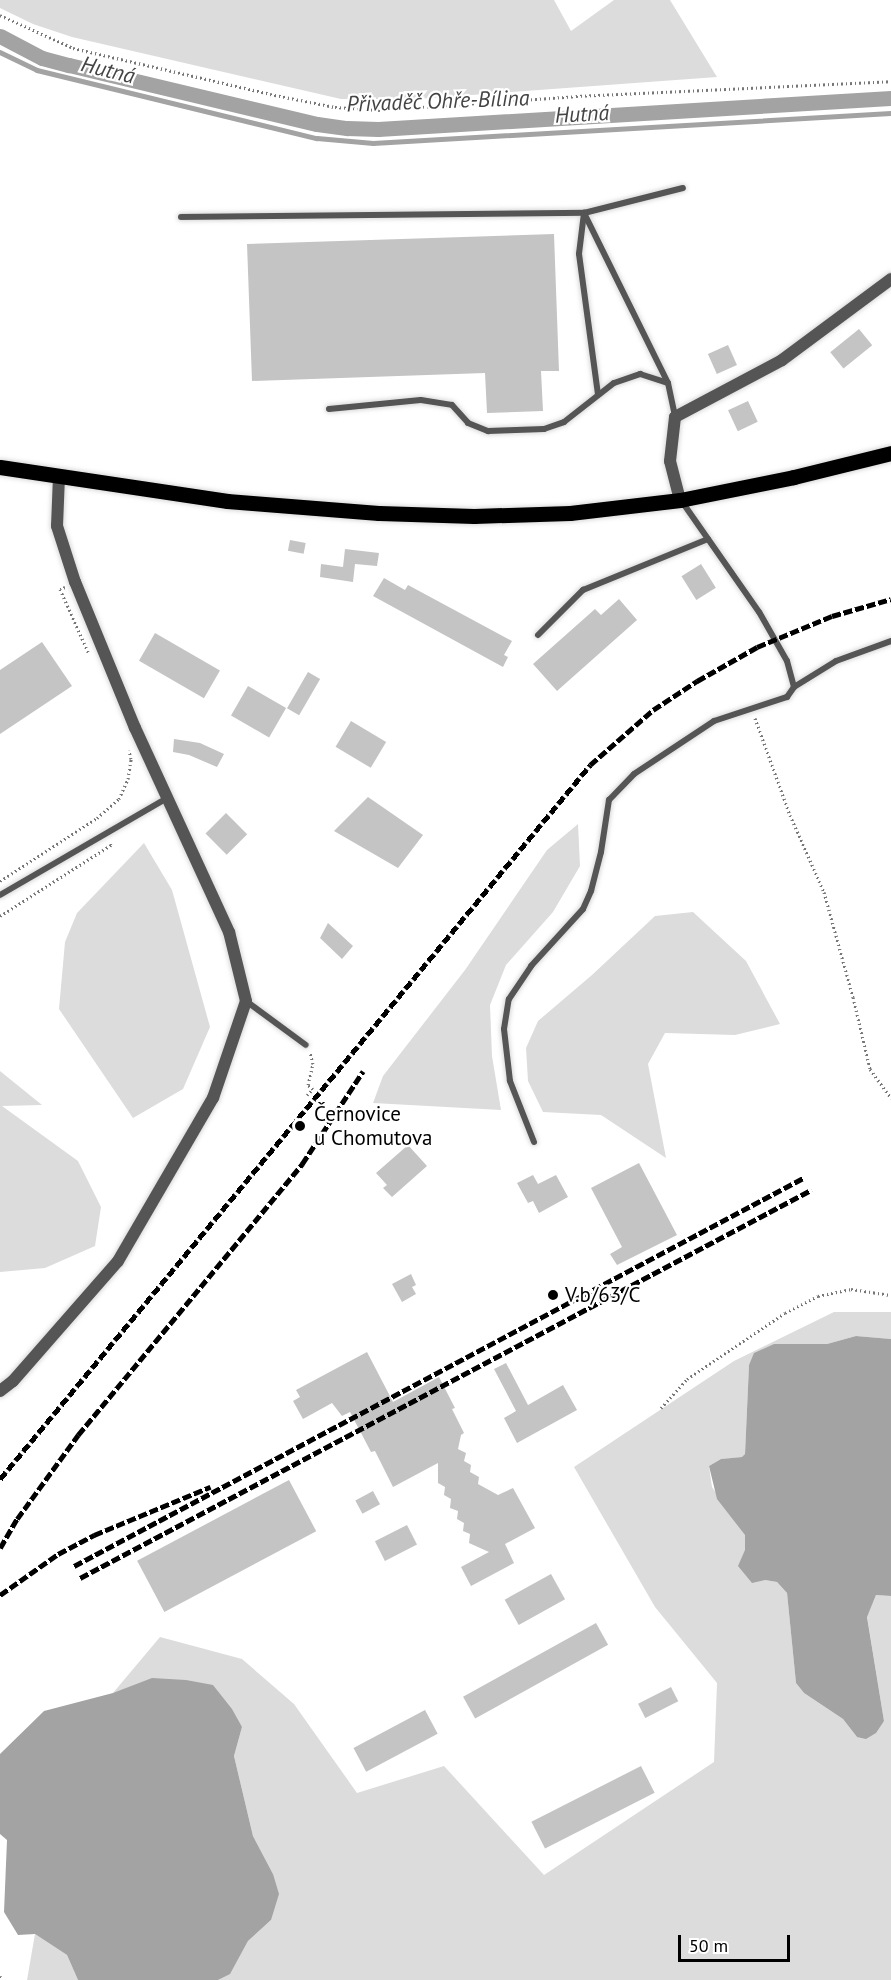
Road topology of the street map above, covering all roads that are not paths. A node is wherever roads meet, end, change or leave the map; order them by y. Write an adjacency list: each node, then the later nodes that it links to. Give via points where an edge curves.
1 (683, 188): 2 (lane)
2 (584, 213): 3 (lane); 5 (lane); 6 (lane, via 579,254)
3 (181, 217)
4 (891, 279): 8 (street, via 782,360)
5 (668, 383): 6 (lane, via 639,374 614,382); 8 (lane)
6 (598, 395): 7 (lane, via 564,422 544,429 488,431 468,423 452,405 421,400)
7 (330, 409)
8 (675, 417): 12 (street, via 669,461)
9 (891, 453): 12 (main road)
10 (0, 467): 11 (main road)
11 (59, 477): 12 (main road, via 227,501 439,515 570,513); 17 (street, via 57,526 75,582)
12 (680, 500): 13 (lane)
13 (708, 539): 14 (lane, via 583,590); 16 (lane, via 759,612 787,661)
14 (538, 635)
15 (891, 641): 16 (lane, via 836,662)
16 (794, 687): 21 (lane, via 787,697 714,721 634,774 609,800 601,852 583,909 531,966 509,999 504,1029 510,1082)
17 (167, 798): 18 (lane); 19 (street, via 229,932)
18 (0, 895)
19 (246, 1001): 20 (lane); 22 (street, via 213,1098 118,1261 13,1381)
20 (306, 1045)
21 (534, 1142)
22 (0, 1390)

